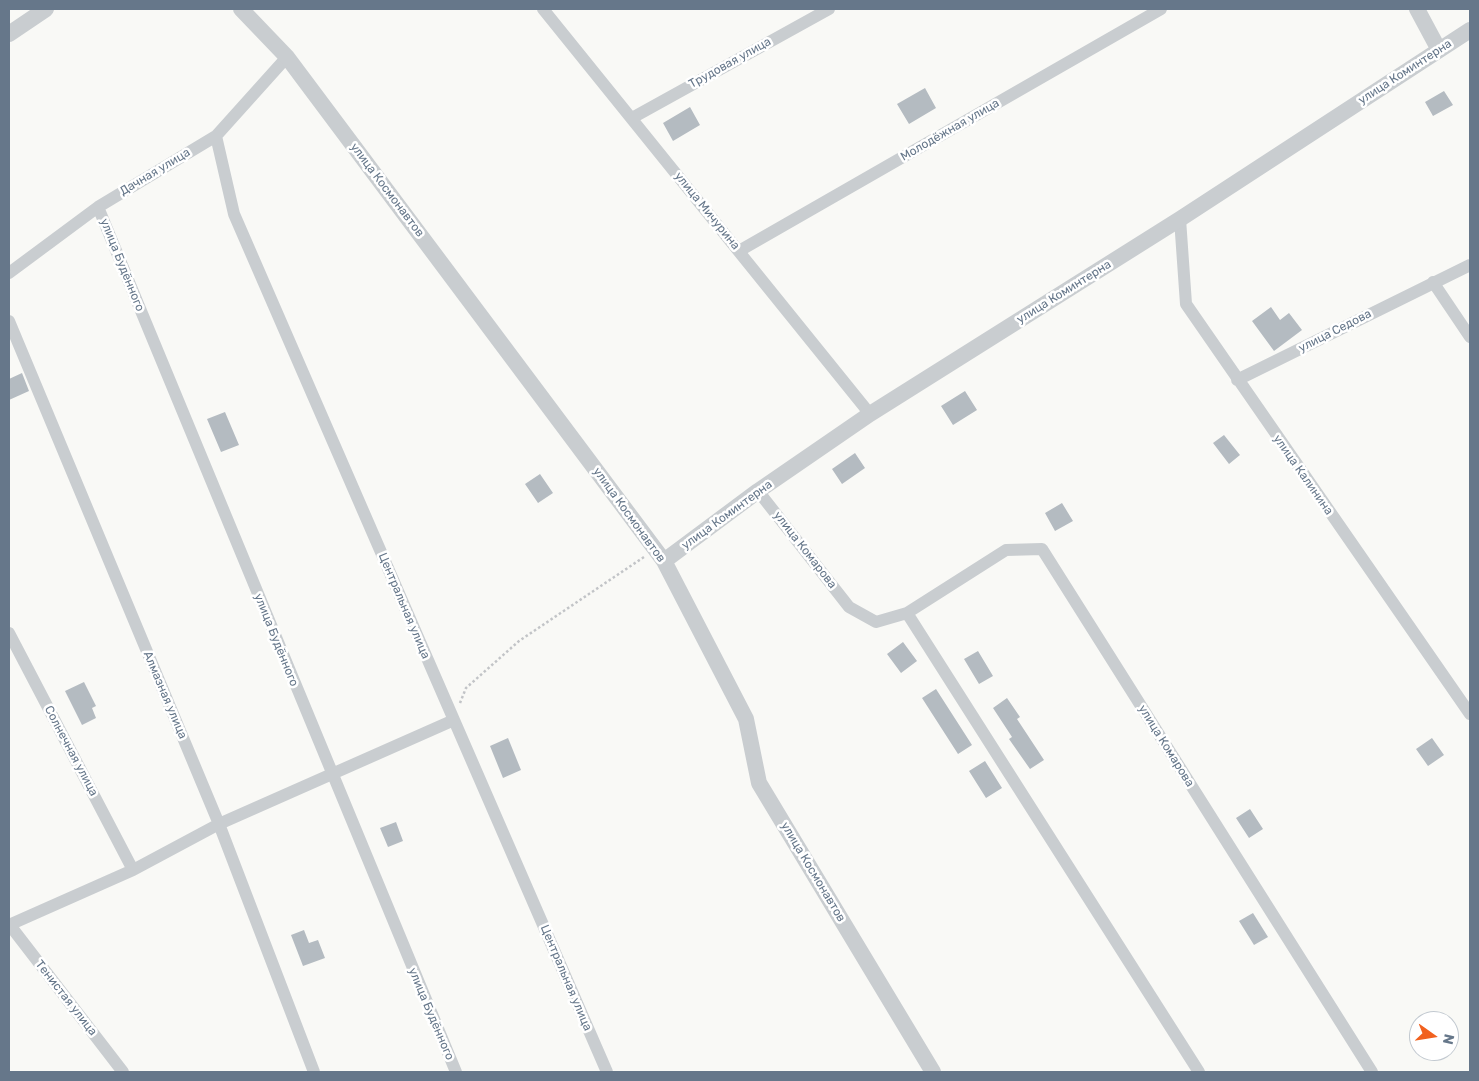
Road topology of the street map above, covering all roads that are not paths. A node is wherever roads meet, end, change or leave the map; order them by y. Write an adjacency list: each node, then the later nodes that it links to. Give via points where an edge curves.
1 (46, 9): 8 (street)
2 (241, 9): 10 (street, улица Космонавтов)
3 (543, 9): 11 (street, улица Мичурина)
4 (828, 9): 11 (street, Трудовая улица)
5 (1161, 9): 15 (street, Молодёжная улица)
6 (1416, 9): 9 (street)
7 (1470, 30): 9 (street, улица Коминтерна)
8 (9, 34)
9 (1439, 50): 14 (street, улица Коминтерна)
10 (288, 57): 12 (street, Дачная улица); 24 (street, улица Космонавтов)
11 (632, 118): 15 (street, улица Мичурина)
12 (216, 136): 13 (street, Дачная улица); 28 (street, Центральная улица, via 234,214)
13 (98, 207): 17 (street, Дачная улица); 29 (street, улица Будённого)
14 (1180, 219): 21 (street, улица Калинина, via 1186,304); 22 (street, улица Коминтерна)
15 (739, 251): 22 (street, улица Мичурина)
16 (1470, 266): 18 (street, улица Седова)
17 (9, 272)
18 (1433, 282): 20 (street); 21 (street, улица Седова)
19 (9, 321): 30 (street, Алмазная улица)
20 (1470, 337)
21 (1238, 380): 27 (street, улица Калинина)
22 (870, 414): 23 (street, улица Коминтерна)
23 (758, 491): 24 (street, улица Коминтерна); 25 (street, улица Комарова, via 849,607 876,622)
24 (660, 555): 37 (street, улица Космонавтов, via 746,719 759,783)
25 (907, 613): 38 (street); 39 (street, улица Комарова, via 1006,550 1042,550)
26 (9, 632): 31 (street, Солнечная улица)
27 (1470, 714)
28 (454, 720): 29 (street); 36 (street, Центральная улица)
29 (331, 773): 30 (street); 35 (street, улица Будённого)
30 (219, 824): 31 (street); 34 (street, Алмазная улица)
31 (133, 870): 32 (street)
32 (9, 924): 33 (street, Тенистая улица)
33 (123, 1072)
34 (314, 1072)
35 (456, 1072)
36 (607, 1072)
37 (933, 1072)
38 (1199, 1072)
39 (1372, 1072)

